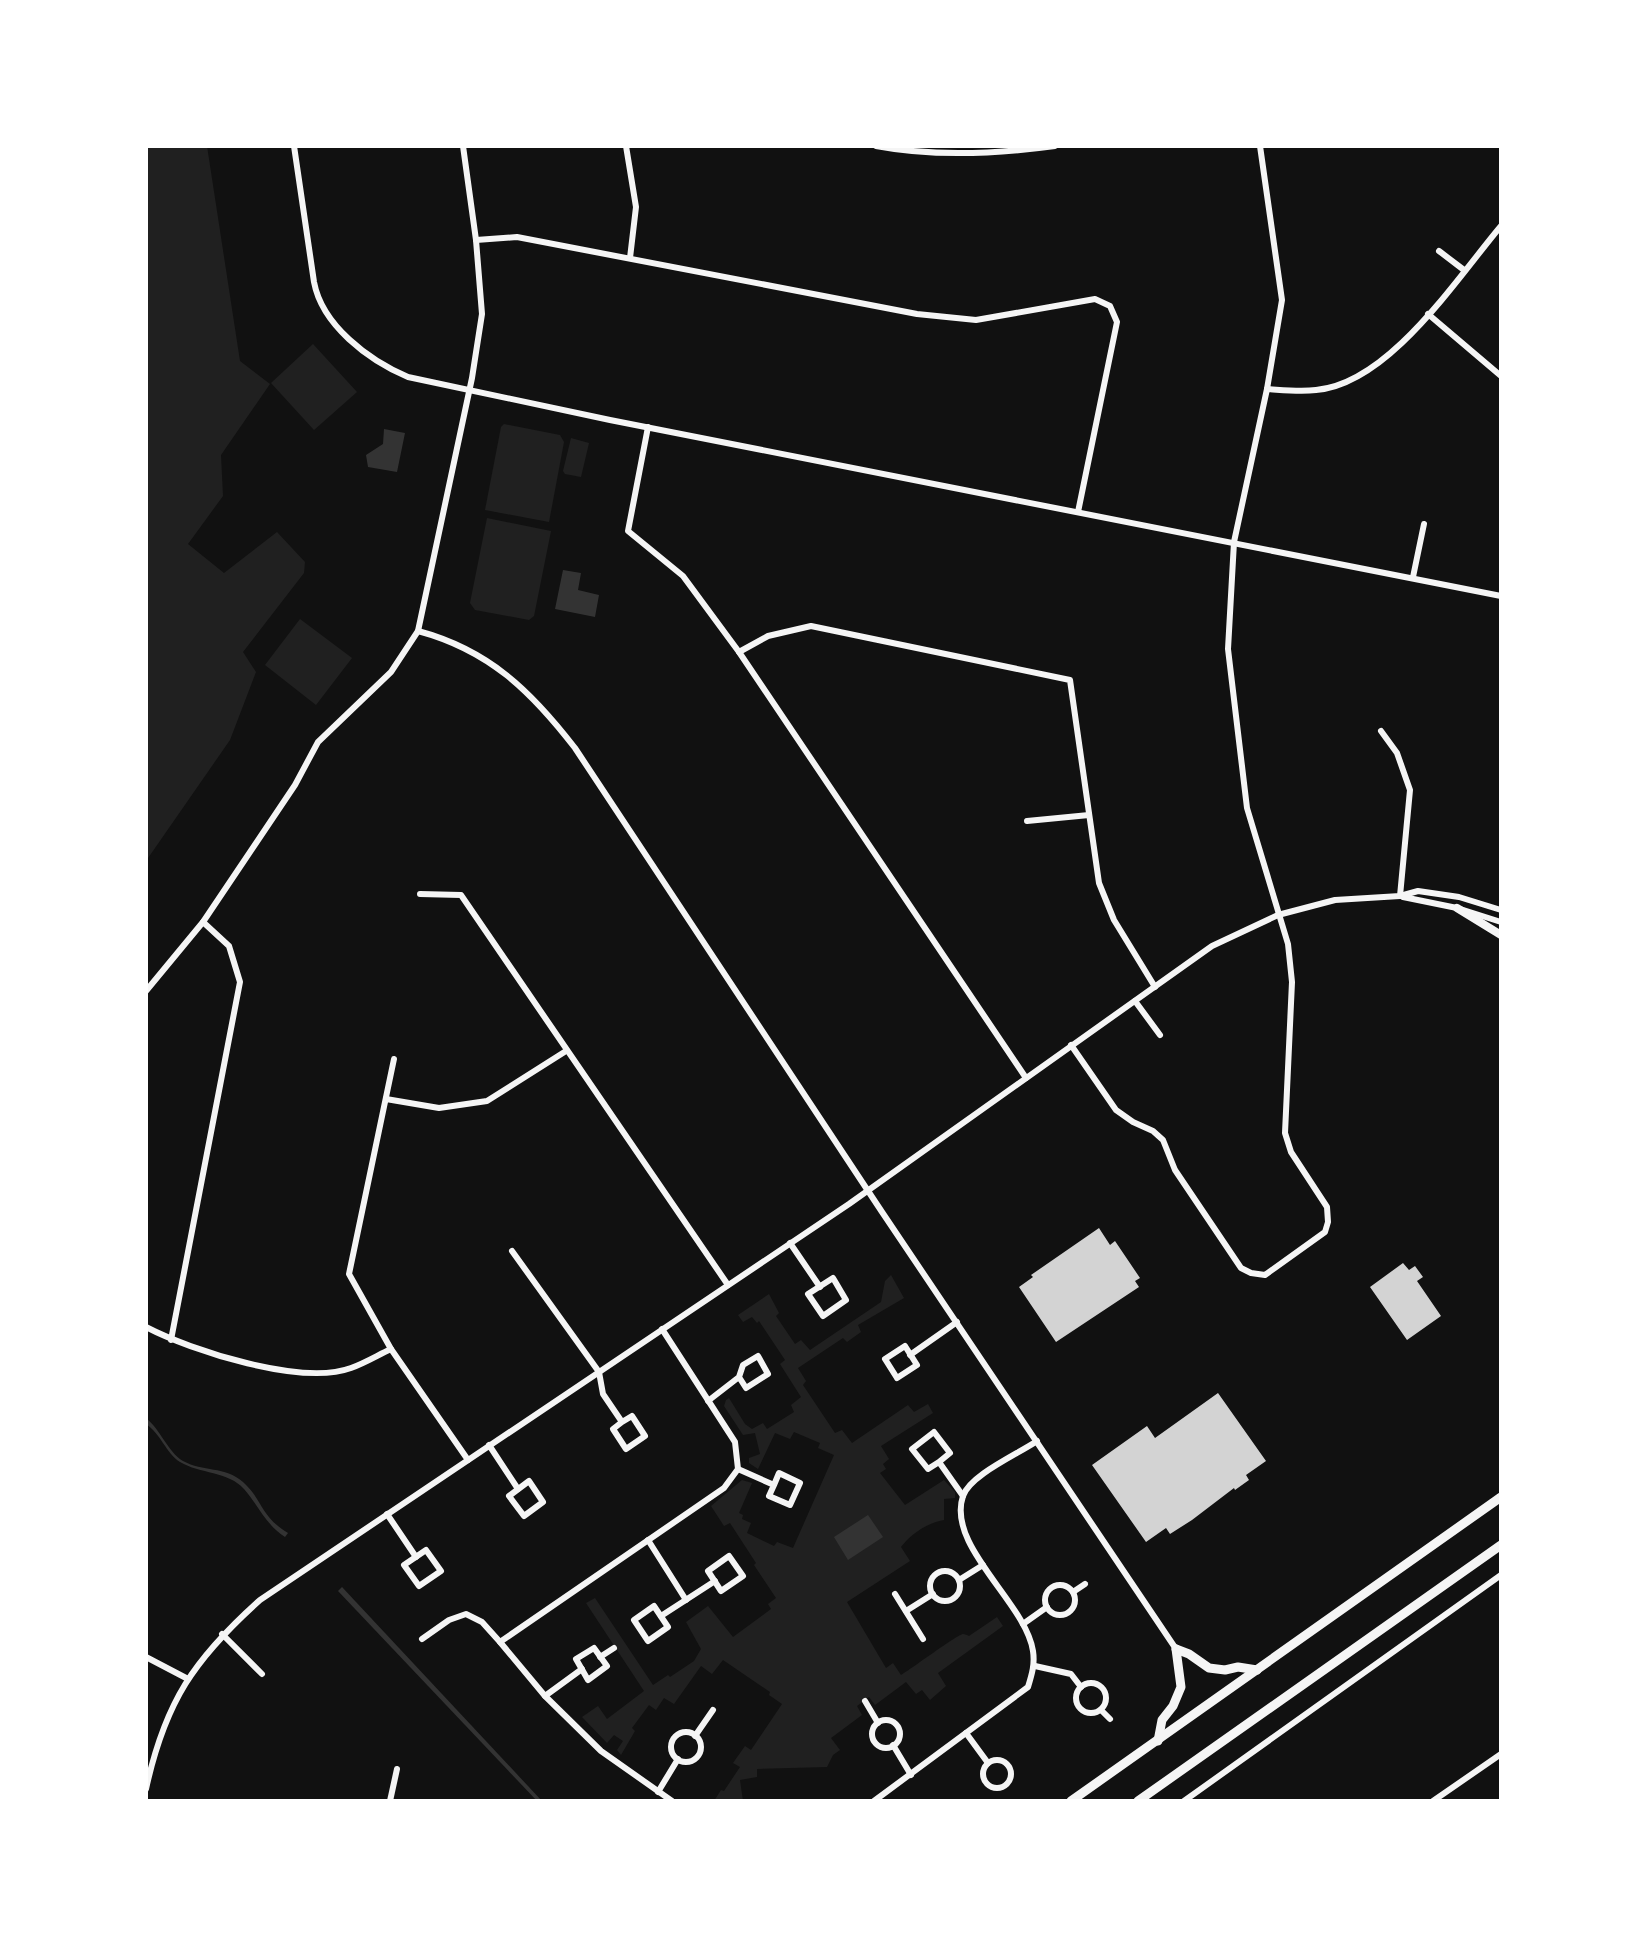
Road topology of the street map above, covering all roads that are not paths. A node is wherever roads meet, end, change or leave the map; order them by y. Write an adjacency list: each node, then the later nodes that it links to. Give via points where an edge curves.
1 (294, 146): 15 (street, via 316,294 329,320 397,372)
2 (463, 146): 8 (street)
3 (626, 146): 10 (street, via 636,207)
4 (876, 146): 5 (street, via 997,154)
5 (1055, 146)
6 (1260, 146): 14 (street, via 1282,300)
7 (1501, 226): 11 (street)
8 (476, 240): 10 (street, via 517,237); 15 (street, via 482,314)
9 (1439, 251): 11 (street)
10 (630, 258): 17 (street, via 917,314 976,320 1095,299 1110,306 1117,322)
11 (1464, 270): 12 (street)
12 (1428, 314): 13 (street); 14 (street, via 1396,350 1361,376 1319,390)
13 (1501, 376)
14 (1267, 389): 19 (street)
15 (470, 391): 16 (street); 22 (street)
16 (648, 427): 17 (street); 23 (street, via 628,531 683,576)
17 (1078, 512): 19 (street)
18 (1424, 524): 20 (street)
19 (1234, 542): 20 (street); 31 (street, via 1228,649 1247,808)
20 (1413, 577): 21 (street)
21 (1501, 596)
22 (418, 631): 32 (street, via 391,672 318,742); 44 (street, via 490,662 543,707)
23 (739, 652): 25 (street, via 768,636 811,626 1070,680); 42 (street)
24 (1381, 731): 28 (street, via 1397,753 1410,790)
25 (1089, 815): 26 (street); 35 (street, via 1099,883 1114,920)
26 (1027, 821)
27 (420, 894): 40 (street, via 461,895)
28 (1400, 896): 29 (street); 30 (street, via 1431,892); 31 (street, via 1335,900)
29 (1457, 908): 33 (street); 34 (main road)
30 (1501, 910)
31 (1278, 915): 35 (street, via 1212,946); 39 (street, via 1292,982 1285,1133 1291,1152 1327,1207 1328,1222 1321,1236 1265,1275 1241,1268 1175,1170 1163,1140 1116,1110)
32 (203, 922): 36 (street); 52 (street, via 229,946 240,982)
33 (1501, 922)
34 (1501, 935)
35 (1155, 987): 37 (street)
36 (146, 991)
37 (1135, 1001): 38 (street); 39 (street)
38 (1160, 1035)
39 (1071, 1045): 42 (street)
40 (566, 1051): 43 (street, via 487,1101 439,1108); 47 (street)
41 (394, 1059): 43 (street)
42 (1026, 1078): 44 (street)
43 (386, 1099): 53 (street, via 349,1274)
44 (868, 1190): 45 (street); 49 (street)
45 (790, 1243): 47 (street); 48 (street)
46 (512, 1251): 55 (street)
47 (728, 1285): 51 (street)
48 (820, 1287): 48 (street, via 808,1294 823,1316 846,1300 833,1278)
49 (957, 1322): 54 (street); 59 (street)
50 (146, 1327): 52 (street)
51 (662, 1329): 55 (street); 57 (street)
52 (171, 1340): 53 (street, via 216,1356 309,1374 350,1369)
53 (391, 1349): 61 (street)
54 (910, 1355): 54 (street, via 917,1365 897,1378 885,1359 905,1346)
55 (599, 1372): 58 (street, via 603,1394); 60 (street)
56 (739, 1377): 56 (street, via 743,1365 758,1356 768,1374 746,1388); 57 (street)
57 (708, 1401): 63 (street, via 735,1442)
58 (622, 1422): 58 (street, via 632,1416 645,1436 626,1449 613,1429)
59 (1037, 1441): 66 (street, via 979,1477); 90 (street)
60 (489, 1445): 61 (street); 65 (street)
61 (468, 1460): 68 (street)
62 (939, 1462): 62 (street, via 928,1469 912,1449 934,1432 950,1453); 66 (street)
63 (738, 1469): 64 (street); 69 (street, via 724,1488)
64 (774, 1485): 64 (street, via 769,1496 790,1505 800,1483 779,1473)
65 (518, 1489): 65 (street, via 509,1496 524,1516 543,1502 529,1481)
66 (963, 1496): 72 (street, via 962,1528)
67 (1501, 1497): 95 (main road)
68 (387, 1514): 71 (street); 85 (street, via 260,1600)
69 (648, 1540): 80 (street); 88 (street)
70 (1501, 1545): 122 (main road)
71 (416, 1557): 71 (street, via 404,1565 419,1586 441,1571 426,1550)
72 (983, 1565): 74 (street); 84 (street)
73 (1501, 1575): 123 (street)
74 (959, 1580): 79 (street, via 954,1598 945,1601); 79 (street, via 948,1572 938,1573 931,1585)
75 (715, 1581): 75 (street, via 721,1591 743,1576 729,1556 708,1571); 80 (street)
76 (1085, 1584): 77 (street)
77 (1073, 1592): 81 (street, via 1062,1585 1053,1587 1045,1598); 81 (street, via 1070,1611 1060,1615)
78 (895, 1594): 82 (street)
79 (933, 1594): 82 (street)
80 (686, 1600): 83 (street)
81 (1047, 1607): 84 (street)
82 (906, 1611): 87 (street)
83 (661, 1616): 83 (street, via 668,1627 648,1641 634,1620 654,1606)
84 (1023, 1624): 93 (street)
85 (222, 1634): 96 (street); 97 (street)
86 (422, 1639): 88 (street, via 466,1614)
87 (923, 1639)
88 (500, 1642): 99 (street)
89 (614, 1648): 92 (street)
90 (1176, 1649): 95 (main road, via 1209,1668); 107 (main road, via 1181,1687 1162,1720)
91 (146, 1657): 97 (street)
92 (600, 1657): 94 (street, via 594,1648 576,1659); 94 (street, via 607,1666 588,1680)
93 (1035, 1666): 98 (street, via 1071,1674); 105 (street, via 1028,1687)
94 (582, 1669): 99 (street)
95 (1257, 1670): 107 (main road)
96 (262, 1674)
97 (188, 1679): 115 (street, via 168,1716)
98 (1081, 1687): 102 (street, via 1076,1696 1082,1710); 102 (street, via 1090,1683 1103,1688 1106,1701)
99 (545, 1696): 116 (street, via 601,1751)
100 (865, 1701): 104 (street)
101 (713, 1710): 106 (street)
102 (1101, 1710): 103 (street)
103 (1110, 1719)
104 (878, 1723): 108 (street, via 873,1730 876,1743); 108 (street, via 897,1726 900,1734)
105 (966, 1733): 111 (street); 113 (street)
106 (695, 1736): 110 (street, via 699,1754 692,1761); 110 (street, via 686,1733 674,1739 671,1747)
107 (1158, 1741): 121 (main road)
108 (893, 1745): 113 (street)
109 (1501, 1754): 124 (street)
110 (678, 1759): 116 (street)
111 (988, 1763): 114 (street, via 1002,1760 1009,1766); 114 (street, via 986,1784)
112 (397, 1769): 118 (street)
113 (911, 1775): 120 (street)
114 (1007, 1784): 117 (street)
115 (146, 1789)
116 (658, 1792): 119 (street)
117 (1015, 1793)
118 (390, 1801)
119 (672, 1801)
120 (874, 1801)
121 (1071, 1801)
122 (1138, 1801)
123 (1184, 1801)
124 (1433, 1801)

